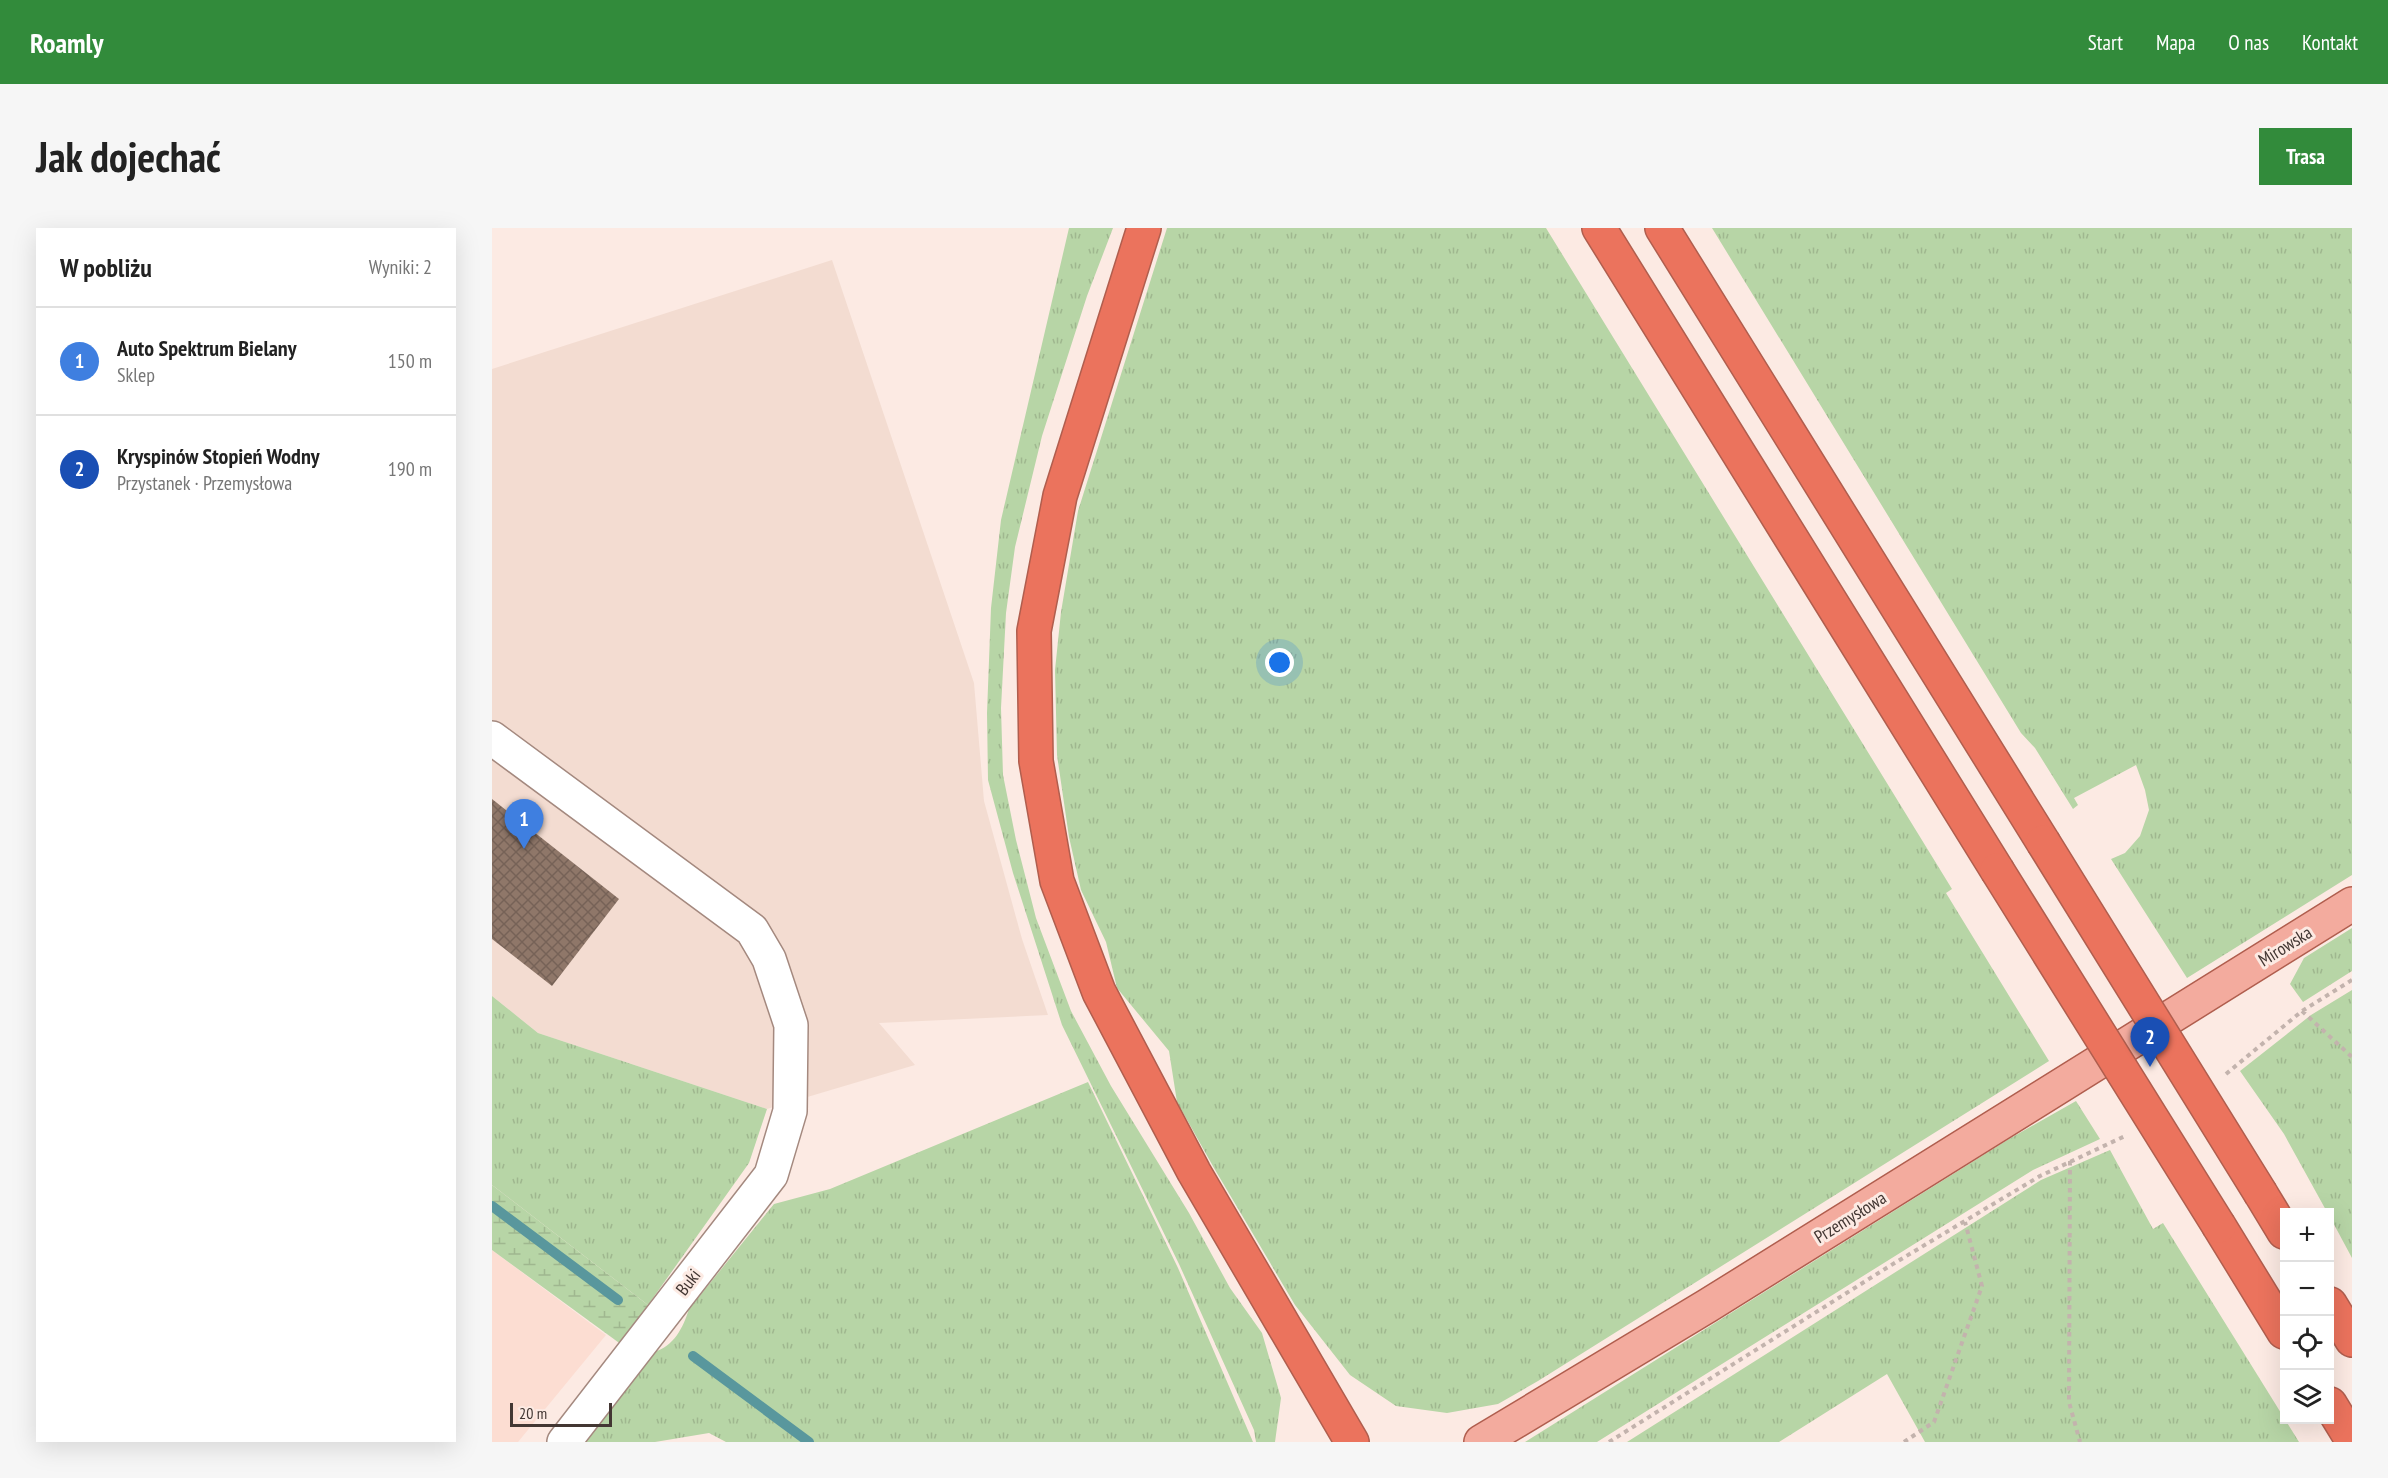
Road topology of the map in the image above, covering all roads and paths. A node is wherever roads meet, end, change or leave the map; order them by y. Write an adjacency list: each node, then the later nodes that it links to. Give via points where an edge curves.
1 (1144, 228): 21 (highway, via 1060,496 1034,632 1036,761 1056,881 1099,992 1194,1172)
2 (1599, 228): 16 (highway, bridge)
3 (1662, 228): 14 (highway, bridge)
4 (492, 738): 20 (lane, Buki, via 752,930 769,959 791,1025 790,1111 771,1175)
5 (2352, 904): 7 (main road, Mirowska)
6 (2352, 980): 8 (path)
7 (2218, 988): 22 (main road, Przemysłowa)
8 (2301, 1011): 9 (path); 10 (path)
9 (2352, 1057)
10 (2223, 1076)
11 (2132, 1132): 12 (path)
12 (2070, 1161): 13 (path); 25 (path, via 2069,1402)
13 (1965, 1222): 23 (path); 24 (path, via 1982,1286 1934,1422)
14 (2280, 1225)
15 (2334, 1311): 17 (highway)
16 (2280, 1325)
17 (2352, 1340)
18 (2334, 1411): 19 (highway)
19 (2352, 1440)
20 (564, 1442)
21 (1352, 1442)
22 (1481, 1442)
23 (1609, 1442)
24 (1904, 1442)
25 (2080, 1442)

